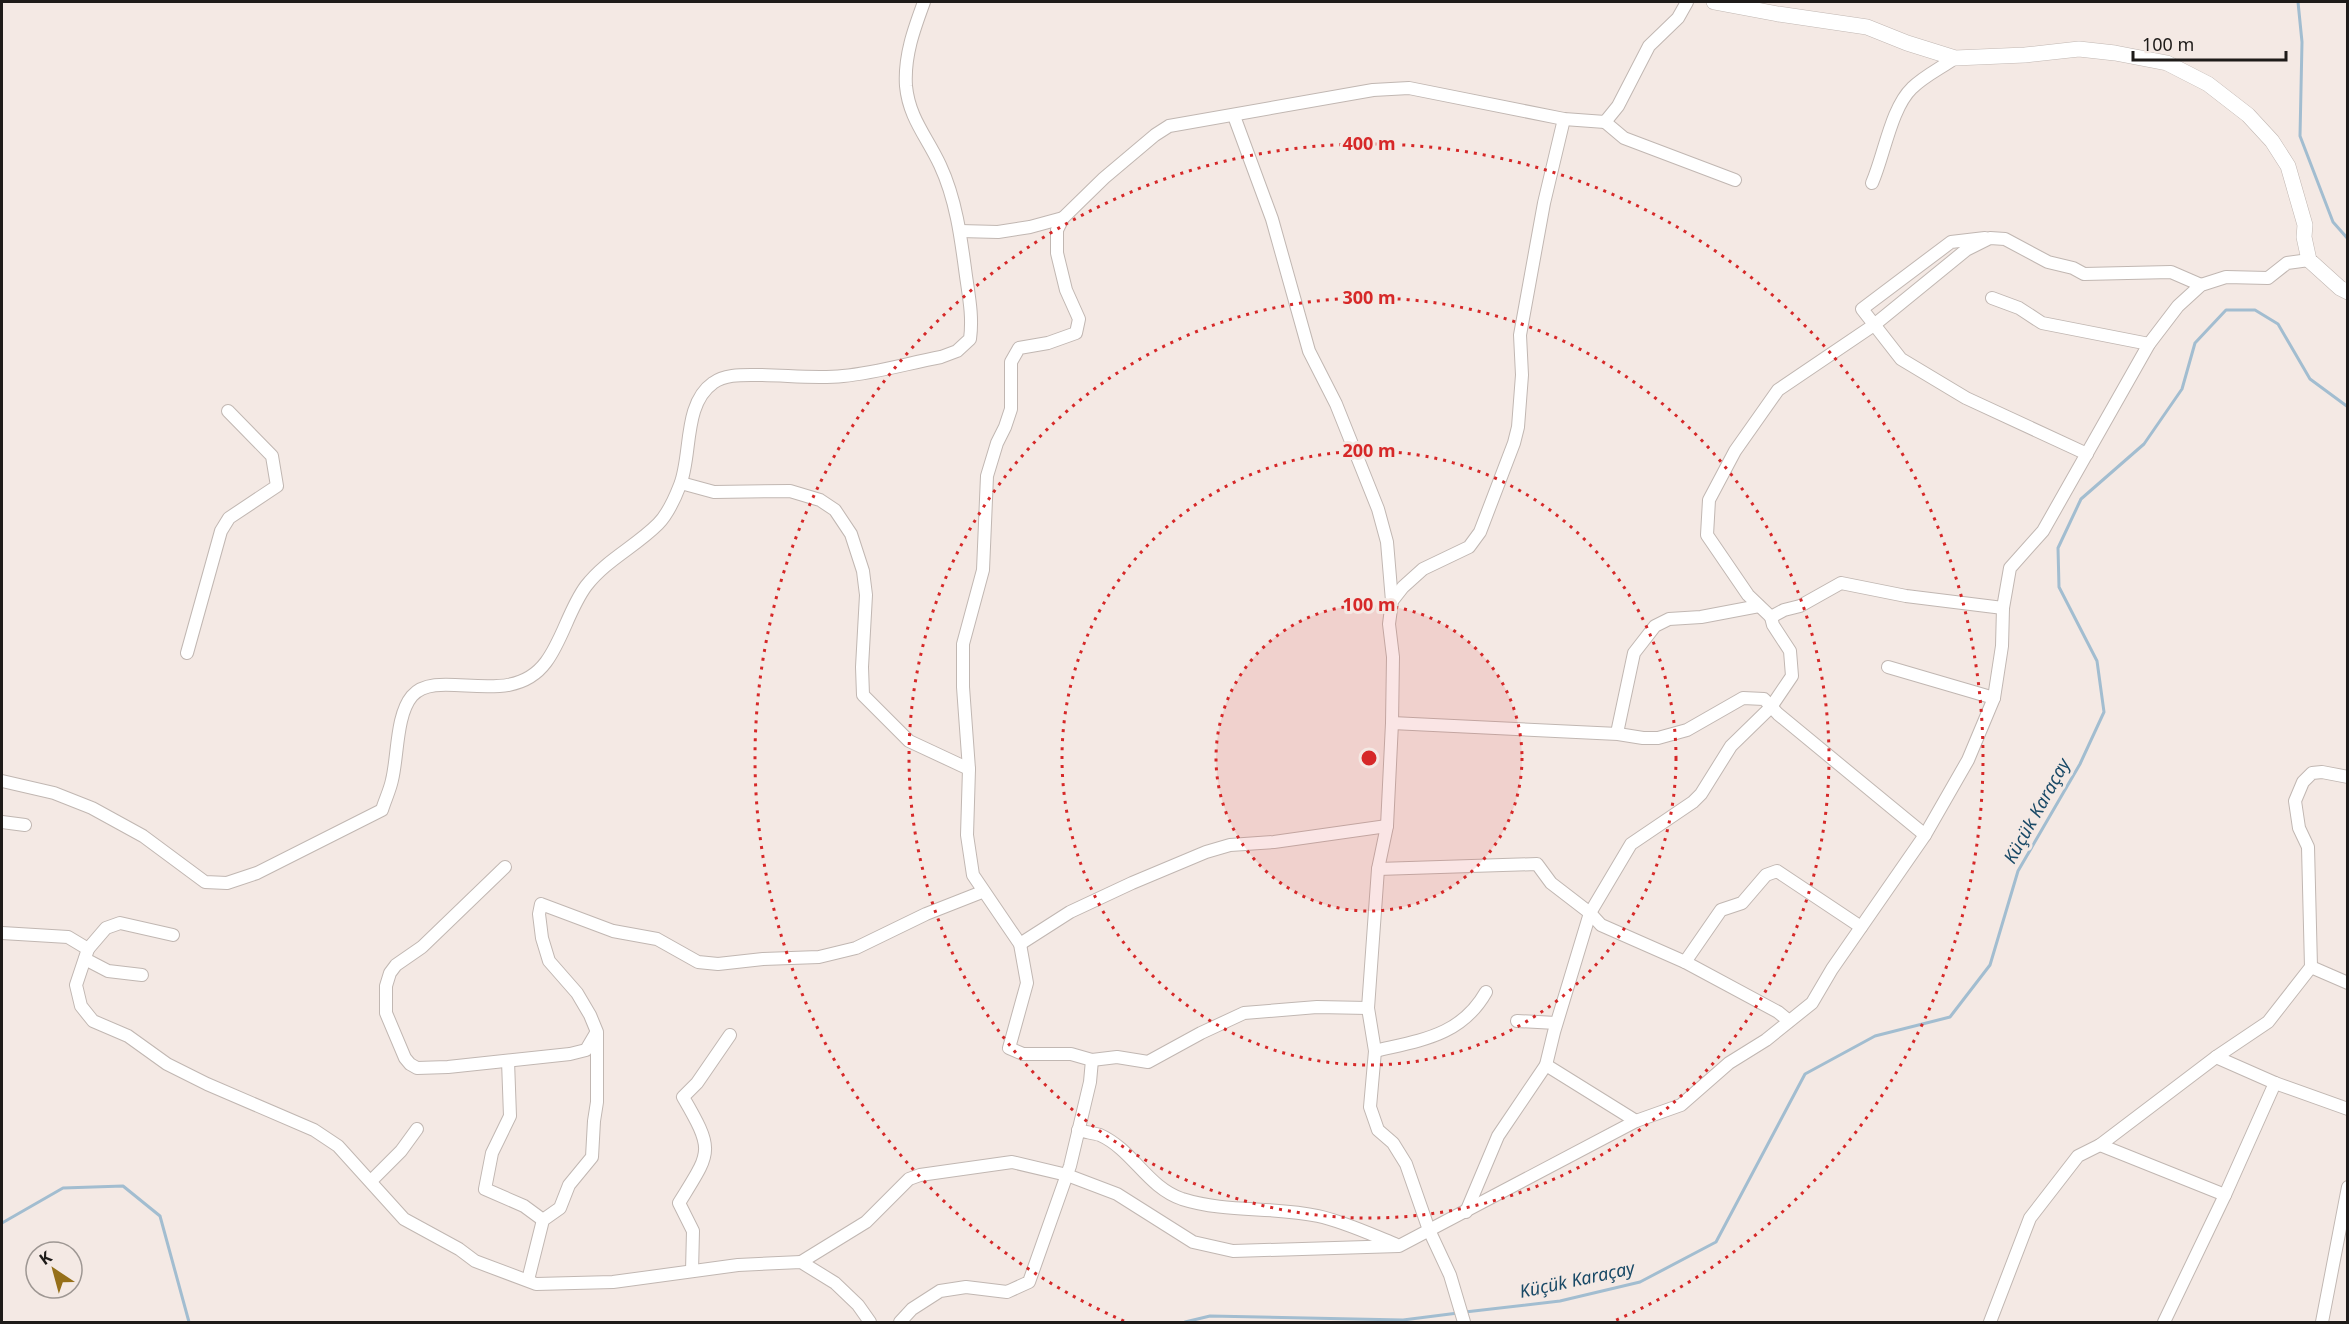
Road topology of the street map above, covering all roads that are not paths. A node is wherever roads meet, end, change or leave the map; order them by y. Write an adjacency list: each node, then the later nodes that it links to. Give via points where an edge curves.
1 (924, 2): 11 (street, via 908,47 908,94 911,112 950,189)
2 (1687, 2): 7 (street, via 1678,18 1649,46 1618,106)
3 (1714, 2): 4 (street, via 1867,27)
4 (1955, 58): 9 (street, via 1911,88 1896,111); 13 (street, via 2079,50 2115,53 2167,63 2208,84 2248,116 2272,141 2288,166 2305,225)
5 (1234, 116): 6 (street, via 1372,90 1409,88); 10 (street, via 1169,126 1104,178); 22 (street, via 1272,219 1309,351 1336,404 1378,509 1387,542)
6 (1564, 119): 7 (street); 22 (street, via 1520,335 1522,375 1515,443 1480,532 1469,547 1423,569)
7 (1605, 122): 8 (street, via 1624,138)
8 (1736, 180)
9 (1872, 183)
10 (1063, 218): 11 (street, via 998,232); 32 (street, via 1057,230 1057,253 1066,290 1079,319 1076,333 1019,348 1011,362 1011,409 987,476 983,570 963,645)
11 (960, 231): 21 (street, via 972,322 970,339 957,351 843,376 735,375 713,383 697,402)
12 (1990, 238): 14 (street, via 2005,239 2048,262 2084,274 2171,272); 17 (street, via 1966,250); 17 (street, via 1951,242 1862,309)
13 (2309, 260): 14 (street, via 2287,263 2268,278 2226,277); 15 (street)
14 (2201, 285): 18 (street, via 2178,306)
15 (2348, 292)
16 (1992, 298): 18 (street, via 2019,308 2042,323)
17 (1874, 325): 20 (street, via 1901,359 1940,383); 23 (street, via 1778,390 1735,451 1709,500 1707,535 1748,595)
18 (2149, 344): 20 (street)
19 (228, 411): 26 (street, via 272,456 277,486 229,518 221,531)
20 (2086, 454): 24 (street, via 2043,531 2010,568)
21 (681, 483): 32 (street, via 714,492 790,491 820,500 835,510 851,534 863,571 863,695 909,741); 34 (street, via 658,523 601,567 584,588 544,665 525,682 496,687 427,687 413,696 403,713 392,781 382,810 257,873 227,884 205,882 143,836 92,808 54,793)
22 (1392, 601): 30 (street)
23 (1760, 606): 25 (street); 31 (street, via 1712,616 1669,619 1655,626 1634,653)
24 (2002, 609): 25 (street, via 1840,583); 28 (street, via 2002,646)
25 (1771, 617): 29 (street, via 1790,651 1792,676)
26 (187, 653)
27 (1888, 667): 28 (street)
28 (1994, 698): 38 (street, via 1968,760)
29 (1771, 707): 31 (street, via 1764,699 1743,698 1687,730 1658,738); 38 (street); 42 (street, via 1731,746 1693,802 1630,844)
30 (1392, 723): 31 (street); 37 (street)
31 (1617, 734)
32 (969, 769): 41 (street, via 967,835 973,875)
33 (2348, 777): 49 (street, via 2312,773 2303,782 2295,801 2299,828 2308,847)
34 (2, 781)
35 (2, 822): 36 (street)
36 (25, 825)
37 (1387, 826): 40 (street); 46 (street, via 1230,845 1206,852 1070,912)
38 (1924, 835): 43 (street)
39 (505, 867): 62 (street, via 422,947 396,965 386,986 386,1013 405,1058 417,1068)
40 (1378, 869): 42 (street, via 1537,864 1551,883); 53 (street)
41 (982, 892): 46 (street); 57 (street, via 856,948 819,957 718,964 698,962 657,939 613,931 542,904 539,914 549,961 577,993)
42 (1590, 913): 48 (street, via 1600,925); 56 (street)
43 (1861, 927): 48 (street, via 1777,871 1766,874 1742,903 1721,910); 55 (street, via 1812,1003)
44 (2, 933): 47 (street, via 68,938)
45 (173, 935): 47 (street, via 120,923 106,928)
46 (1020, 944): 61 (street, via 1027,982 1008,1048 1023,1054 1071,1054)
47 (86, 954): 50 (street, via 108,971); 71 (street, via 76,985 81,1006 93,1021 128,1036 167,1064 207,1084 314,1130 338,1146)
48 (1685, 962): 55 (street)
49 (2311, 968): 51 (street); 60 (street, via 2268,1022)
50 (142, 975)
51 (2348, 983)
52 (1486, 992): 59 (street, via 1451,1030)
53 (1368, 1008): 59 (street); 61 (street, via 1317,1007 1244,1013 1148,1062 1118,1057)
54 (1517, 1021): 56 (street)
55 (1789, 1021): 66 (street, via 1729,1063 1681,1105)
56 (1556, 1023): 63 (street)
57 (597, 1032): 62 (street, via 586,1050); 75 (street, via 592,1157 569,1185 560,1208)
58 (730, 1035): 79 (street, via 698,1083 683,1097 707,1146 704,1163 680,1203 693,1231)
59 (1376, 1051): 76 (street, via 1370,1107 1378,1130 1393,1143 1406,1164)
60 (2216, 1057): 64 (street); 69 (street)
61 (1092, 1060): 68 (street)
62 (508, 1061): 75 (street, via 510,1116 492,1153 485,1189 524,1206)
63 (1546, 1065): 66 (street); 74 (street, via 1498,1136)
64 (2275, 1083): 65 (street); 73 (street)
65 (2348, 1108)
66 (1636, 1121): 74 (street)
67 (417, 1129): 71 (street)
68 (1077, 1130): 70 (street); 77 (street, via 1099,1135 1115,1145 1163,1191 1183,1199 1223,1208 1318,1216)
69 (2100, 1145): 73 (street); 84 (street, via 2078,1156 2030,1218)
70 (1067, 1175): 77 (street, via 1117,1194 1193,1242 1233,1251); 78 (street, via 1012,1162 920,1175 909,1179 866,1222); 82 (street, via 1029,1282 1006,1292 966,1287 940,1291 912,1309)
71 (371, 1181): 80 (street, via 404,1219 476,1261)
72 (2348, 1187): 86 (street)
73 (2225, 1196): 85 (street)
74 (1466, 1212): 76 (street)
75 (543, 1220): 80 (street)
76 (1429, 1230): 77 (street); 83 (street, via 1450,1275)
77 (1399, 1246)
78 (801, 1262): 79 (street); 81 (street, via 835,1283)
79 (692, 1271): 80 (street, via 613,1282 536,1284)
80 (528, 1280)
81 (870, 1323)
82 (900, 1323)
83 (1464, 1323)
84 (1990, 1323)
85 (2164, 1323)
86 (2322, 1323)

